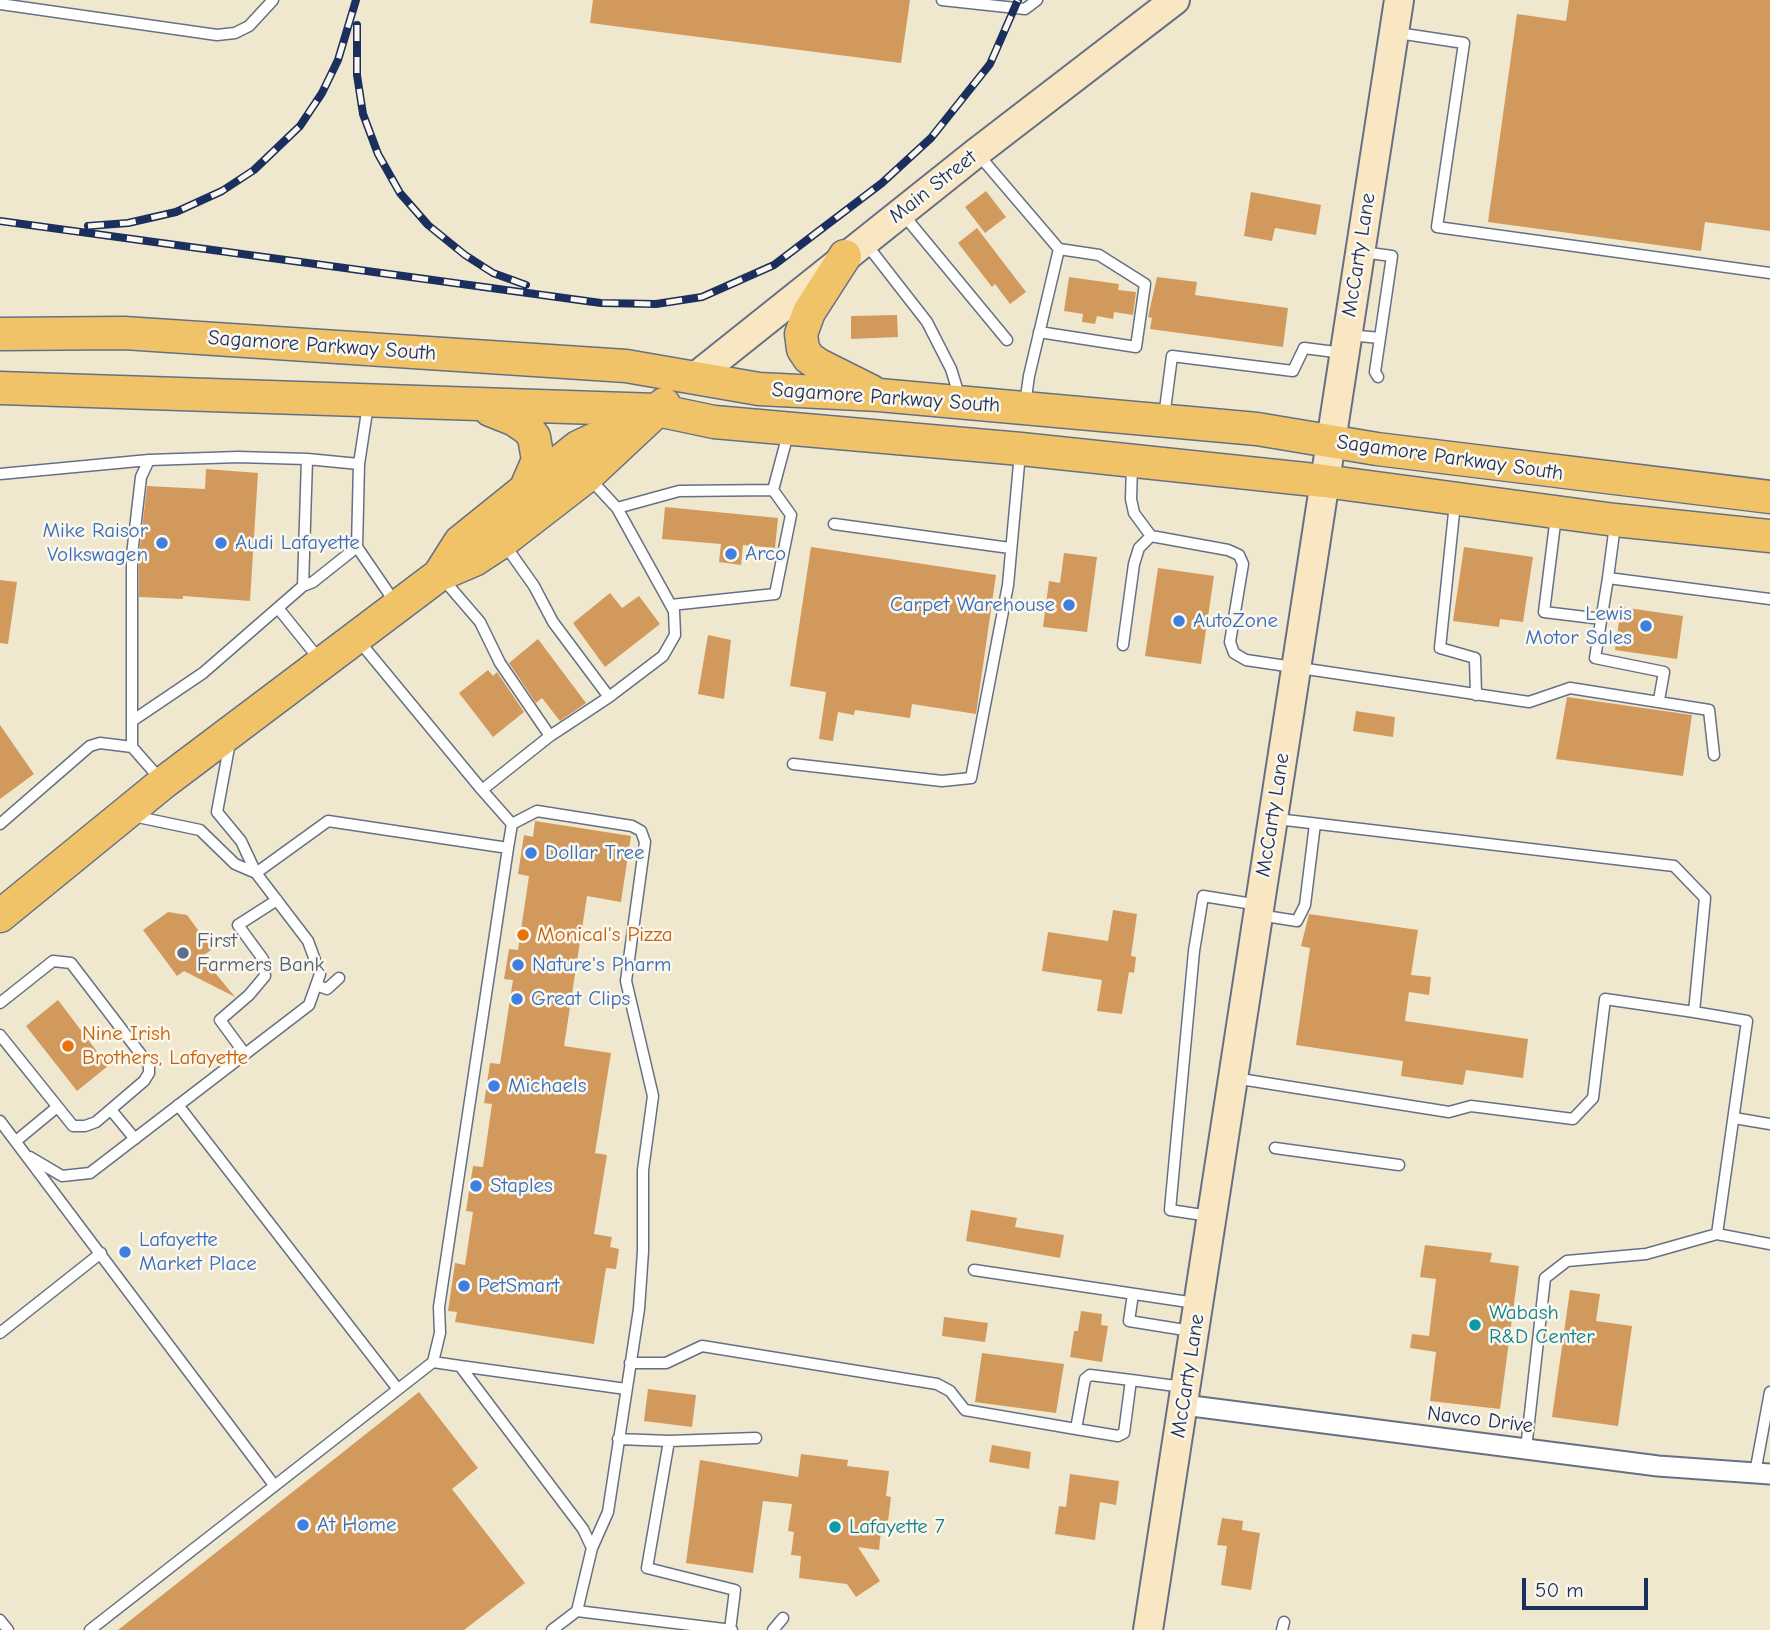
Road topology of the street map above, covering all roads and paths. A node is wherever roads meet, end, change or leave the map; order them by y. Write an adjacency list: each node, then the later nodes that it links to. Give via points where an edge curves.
1 (273, 0): 6 (lane, via 249,26 217,35)
2 (1037, 0): 5 (lane, via 1025,9)
3 (1175, 0): 8 (main road, Main Street)
4 (1399, 0): 7 (main road, McCarty Lane)
5 (942, 1)
6 (0, 4)
7 (1394, 32): 12 (main road, McCarty Lane); 13 (lane, via 1464,43 1437,227)
8 (976, 153): 9 (main road, Main Street); 11 (lane)
9 (902, 212): 10 (main road, Main Street); 17 (lane)
10 (855, 249): 20 (main road, Main Street); 22 (main road, via 809,312 801,334 803,349 819,365); 24 (lane, via 927,322 951,369)
11 (1059, 249): 14 (lane); 14 (lane, via 1099,255 1145,284 1136,347)
12 (1360, 252): 16 (lane, via 1392,256); 18 (main road, McCarty Lane)
13 (1770, 273)
14 (1039, 332): 26 (lane)
15 (0, 334): 20 (main road, Sagamore Parkway South, via 124,333 626,366)
16 (1380, 338): 18 (lane); 19 (lane)
17 (1007, 340)
18 (1345, 344): 28 (lane, via 1304,348 1293,371 1172,356); 30 (main road, McCarty Lane)
19 (1378, 377)
20 (694, 378): 22 (main road, Sagamore Parkway South, via 759,389); 27 (main road)
21 (0, 388): 23 (main road, Sagamore Parkway South)
22 (879, 395): 24 (main road, Sagamore Parkway South)
23 (369, 401): 25 (main road, Sagamore Parkway South); 35 (lane)
24 (961, 402): 26 (main road, Sagamore Parkway South)
25 (472, 404): 27 (main road, Sagamore Parkway South); 39 (main road, via 515,420 534,437 538,460)
26 (1025, 408): 28 (main road, Sagamore Parkway South)
27 (657, 410): 29 (main road, Sagamore Parkway South); 37 (main road); 39 (main road, via 578,447)
28 (1163, 421): 30 (main road, Sagamore Parkway South)
29 (789, 430): 31 (main road, Sagamore Parkway South); 40 (lane)
30 (1330, 441): 38 (main road, McCarty Lane); 41 (main road, Sagamore Parkway South, via 1561,474)
31 (1021, 449): 34 (main road, Sagamore Parkway South); 51 (lane)
32 (307, 459): 33 (lane); 35 (lane); 54 (lane)
33 (149, 460): 36 (lane); 67 (lane, via 141,478 132,555)
34 (1133, 461): 38 (main road, Sagamore Parkway South); 48 (lane, via 1130,499)
35 (359, 464): 50 (lane)
36 (0, 474)
37 (587, 476): 43 (lane); 49 (main road)
38 (1324, 481): 42 (main road, Sagamore Parkway South); 63 (main road, McCarty Lane)
39 (525, 490): 52 (main road, via 460,542)
40 (772, 490): 43 (lane, via 679,491); 56 (lane, via 791,515 775,594)
41 (1770, 497)
42 (1456, 499): 44 (main road, Sagamore Parkway South); 64 (lane, via 1440,648 1475,658)
43 (617, 508): 56 (lane)
44 (1556, 512): 45 (main road, Sagamore Parkway South); 59 (lane, via 1544,612)
45 (1615, 520): 47 (main road, Sagamore Parkway South); 53 (lane)
46 (834, 524): 51 (lane)
47 (1770, 536)
48 (1151, 537): 61 (lane, via 1139,548 1134,564); 63 (lane, via 1239,555 1242,564 1230,642 1234,653 1246,660)
49 (503, 541): 52 (main road); 65 (lane, via 553,622)
50 (357, 547): 54 (lane); 57 (lane)
51 (1010, 548): 72 (lane, via 971,778 942,781)
52 (439, 575): 57 (main road); 69 (lane, via 481,622 500,663)
53 (1608, 578): 55 (lane); 59 (lane)
54 (303, 586): 58 (lane)
55 (1770, 600)
56 (671, 605): 65 (lane, via 675,635 663,656)
57 (398, 606): 60 (main road)
58 (278, 608): 62 (lane); 67 (lane, via 204,673)
59 (1602, 619): 66 (lane, via 1595,658 1664,672)
60 (356, 638): 62 (main road); 74 (lane)
61 (1123, 645)
62 (323, 663): 68 (main road)
63 (1296, 670): 64 (lane); 76 (main road, McCarty Lane)
64 (1476, 695): 66 (lane, via 1530,702 1570,688)
65 (609, 697): 69 (lane)
66 (1659, 701): 71 (lane, via 1709,710)
67 (132, 721): 70 (lane)
68 (232, 732): 73 (main road); 81 (lane, via 216,811 241,841)
69 (550, 736): 74 (lane)
70 (132, 747): 73 (lane); 77 (lane, via 108,742 90,746)
71 (1714, 755)
72 (793, 764)
73 (163, 783): 75 (main road)
74 (482, 790): 78 (lane)
75 (125, 815): 81 (lane, via 200,830 235,864); 84 (main road)
76 (1273, 819): 79 (lane); 83 (main road, McCarty Lane)
77 (0, 824)
78 (512, 824): 80 (lane); 113 (lane, via 537,811 632,826 641,831 645,842 626,981 653,1096 643,1170 639,1310)
79 (1315, 824): 83 (lane, via 1305,905 1297,920); 88 (lane, via 1674,866 1705,898)
80 (508, 848): 81 (lane, via 328,821); 112 (lane)
81 (256, 873): 82 (lane)
82 (277, 900): 86 (lane, via 307,941 320,974); 90 (lane, via 238,925 262,959 265,976 220,1020)
83 (1259, 910): 91 (main road, McCarty Lane); 104 (lane, via 1203,897 1194,951 1170,1210)
84 (0, 916)
85 (339, 978): 86 (lane, via 327,989)
86 (316, 985): 90 (lane, via 309,1005)
87 (0, 1003): 94 (lane, via 53,961 71,963 149,1065 144,1082)
88 (1694, 1012): 91 (lane, via 1605,999 1593,1098 1573,1119 1471,1106 1449,1112); 95 (lane, via 1746,1021)
89 (0, 1035): 93 (lane)
90 (246, 1054): 92 (lane)
91 (1234, 1078): 104 (main road, McCarty Lane)
92 (178, 1105): 99 (lane); 116 (lane)
93 (56, 1108): 94 (lane, via 73,1126 85,1126); 100 (lane)
94 (111, 1110): 99 (lane)
95 (1734, 1118): 97 (lane); 105 (lane)
96 (0, 1121): 98 (lane)
97 (1770, 1124)
98 (4, 1135): 100 (lane)
99 (135, 1139): 102 (lane, via 90,1172 62,1176)
100 (16, 1141): 102 (lane)
101 (1275, 1148): 103 (lane)
102 (30, 1157): 107 (lane)
103 (1399, 1165)
104 (1213, 1216): 110 (main road, McCarty Lane)
105 (1717, 1234): 106 (lane); 124 (lane, via 1646,1254 1567,1261 1545,1278)
106 (1770, 1244)
107 (101, 1253): 111 (lane); 126 (lane)
108 (974, 1270): 109 (lane)
109 (1133, 1294): 110 (lane); 110 (lane, via 1129,1321)
110 (1197, 1318): 119 (main road, McCarty Lane)
111 (0, 1333)
112 (433, 1362): 114 (lane); 116 (lane)
113 (630, 1363): 117 (lane); 120 (lane, via 666,1363 702,1346 937,1384 950,1391 965,1410)
114 (460, 1366): 117 (lane); 127 (lane, via 583,1529)
115 (1131, 1380): 119 (lane); 120 (lane, via 1090,1375 1085,1379); 120 (lane, via 1124,1433)
116 (397, 1388): 126 (lane)
117 (626, 1389): 122 (lane)
118 (1770, 1392): 125 (lane)
119 (1186, 1396): 124 (street, Navco Drive); 136 (main road, McCarty Lane)
120 (1076, 1429)
121 (756, 1438): 123 (lane)
122 (618, 1439): 123 (lane); 127 (lane, via 607,1512)
123 (669, 1441): 134 (lane, via 647,1568 735,1590)
124 (1526, 1449): 125 (street, Navco Drive)
125 (1763, 1474)
126 (274, 1485): 132 (lane)
127 (592, 1548): 128 (lane)
128 (577, 1611): 133 (lane); 134 (lane)
129 (783, 1618): 135 (lane)
130 (0, 1620): 131 (lane)
131 (8, 1630)
132 (90, 1630)
133 (552, 1630)
134 (731, 1630)
135 (773, 1630)
136 (1148, 1630)

